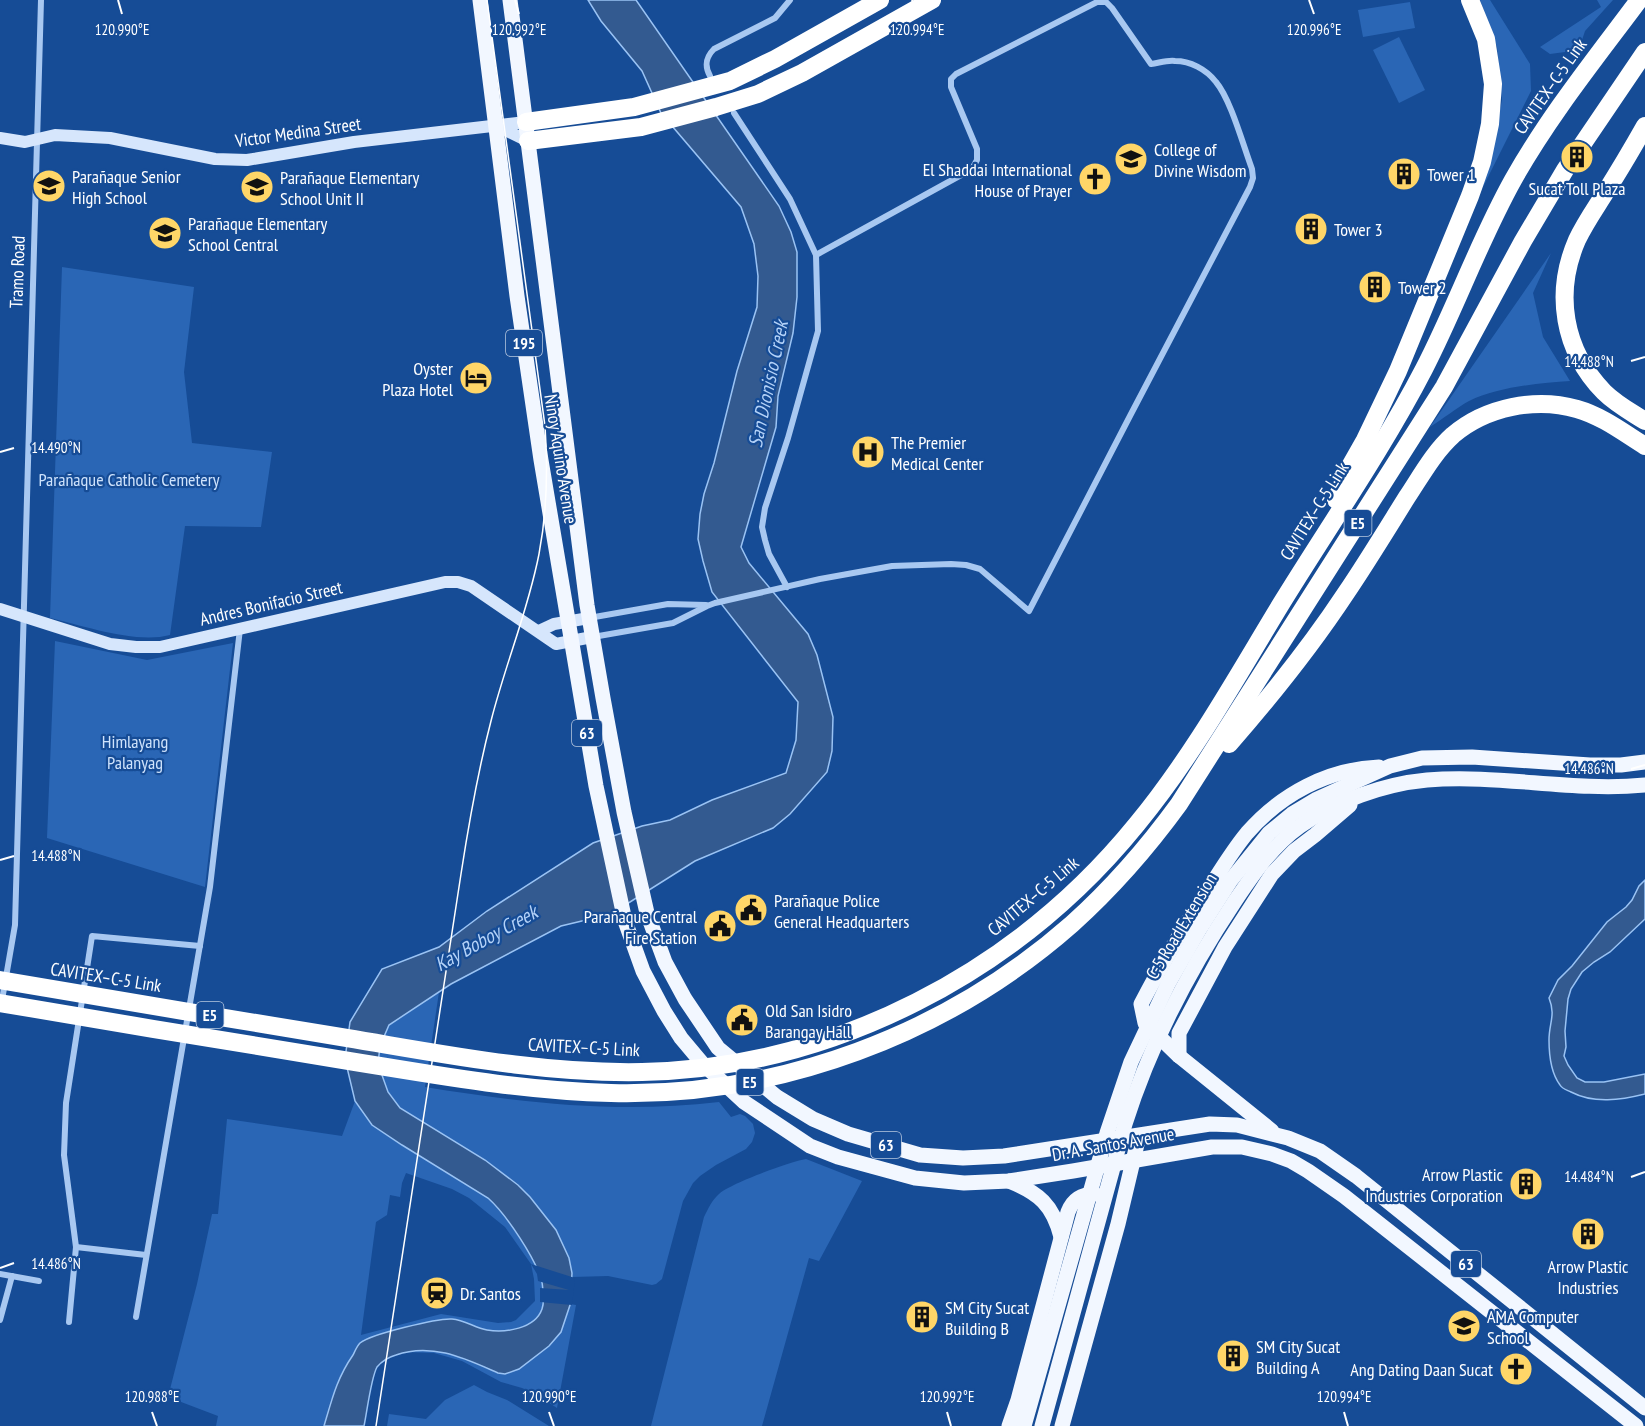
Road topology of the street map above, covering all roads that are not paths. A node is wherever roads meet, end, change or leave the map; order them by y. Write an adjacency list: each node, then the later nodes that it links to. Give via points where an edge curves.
1 (41, 0): 16 (street, Tramo Road)
2 (480, 0): 13 (main road, Ninoy Aquino Avenue / 195)
3 (510, 0): 12 (main road, Ninoy Aquino Avenue / 195)
4 (790, 0): 10 (street, via 775,18 714,49 706,62)
5 (880, 0): 10 (highway, via 759,68 730,81)
6 (932, 0): 17 (highway, via 758,94 657,124)
7 (1470, 0): 21 (highway, via 1486,39 1493,84 1482,162 1398,371 1348,470)
8 (1639, 0): 21 (highway, CAVITEX–C-5 Link / E5, via 1531,149 1495,214 1413,390)
9 (1645, 52): 34 (highway, E5, via 1565,170 1444,387)
10 (707, 82): 12 (highway, via 622,110)
11 (734, 113): 18 (street, via 790,199)
12 (526, 122): 13 (street, Victor Medina Street); 17 (main road, Ninoy Aquino Avenue / 195)
13 (495, 126): 16 (street, Victor Medina Street, via 354,141 247,160 215,159 110,138 55,135); 17 (street); 27 (main road, Ninoy Aquino Avenue / 195, via 518,309)
14 (1645, 126): 19 (highway, via 1577,240 1566,273 1564,310 1581,362 1605,392)
15 (0, 138): 16 (street, Victor Medina Street)
16 (37, 140): 25 (street, Tramo Road)
17 (528, 141): 26 (main road, Ninoy Aquino Avenue / 195)
18 (816, 255): 22 (street, via 818,331 762,527 769,554); 22 (street, via 972,169 977,148 951,87 956,74 1097,2 1106,2 1112,8 1151,64 1190,63 1217,83 1252,169 1250,188 1029,611 980,569 966,565 892,566)
19 (1645, 421)
20 (1645, 446): 34 (highway, via 1587,412 1552,405 1504,409 1455,434 1423,473 1308,647 1266,702)
21 (1317, 546): 42 (highway, CAVITEX–C-5 Link / E5, via 1203,730 1143,817 1076,891 1029,931 932,995 832,1038 741,1062 673,1071 575,1070 455,1056)
22 (787, 587): 23 (street)
23 (707, 606): 26 (street, via 668,604); 30 (street, via 673,623)
24 (0, 609): 25 (street, Andres Bonifacio Street)
25 (22, 617): 28 (street, Andres Bonifacio Street, via 110,644 135,647 160,647); 45 (street, Tramo Road, via 15,925)
26 (589, 618): 27 (street); 30 (main road, Ninoy Aquino Avenue / 195)
27 (567, 622): 29 (street); 31 (main road, Ninoy Aquino Avenue / 195)
28 (240, 629): 29 (street, Andres Bonifacio Street, via 458,582 471,586); 40 (street)
29 (539, 632): 31 (street, Andres Bonifacio Street, via 556,644)
30 (592, 637): 31 (street, Andres Bonifacio Street); 38 (main road, Ninoy Aquino Avenue / 63)
31 (571, 641): 39 (main road, Ninoy Aquino Avenue / 63)
32 (1645, 762): 33 (main road, C-5 Road Extension, via 1590,765 1435,756)
33 (1390, 766): 37 (main road, C-5 Road Extension, via 1317,799); 41 (main road, via 1361,767 1323,778 1303,787 1255,824 1188,920)
34 (1194, 783): 44 (highway, E5, via 1114,884 1071,924 979,992 899,1035 840,1058 749,1082 654,1093 567,1091 452,1077)
35 (1645, 785): 36 (main road, C-5 Road Extension, via 1575,786 1446,779 1408,782)
36 (1361, 796): 37 (main road, C-5 Road Extension); 43 (main road, via 1281,863 1241,920)
37 (1296, 820): 70 (main road, C-5 Road Extension, via 1269,833 1220,897 1173,974 1139,1044 1107,1133); 71 (main road, C-5 Road Extension, via 1226,915 1156,1042 1125,1124)
38 (647, 913): 46 (main road, Dr. A. Santos Avenue / 63, via 665,962)
39 (625, 921): 47 (main road, Dr. A. Santos Avenue / 63, via 643,971)
40 (200, 946): 57 (street, via 92,936 66,1103 64,1155); 58 (street)
41 (1158, 971): 43 (main road, via 1155,993 1165,1007 1183,1010); 48 (main road, via 1141,1004 1145,1023)
42 (0, 980)
43 (1197, 999): 48 (main road, via 1179,1033)
44 (0, 1003)
45 (0, 1009)
46 (700, 1022): 47 (main road); 49 (main road, Dr. A. Santos Avenue / 63, via 718,1048)
47 (681, 1038): 50 (main road, Dr. A. Santos Avenue / 63, via 721,1081)
48 (1179, 1056): 51 (main road)
49 (777, 1097): 50 (main road); 52 (main road, Dr. A. Santos Avenue / 63, via 848,1134 920,1155 1004,1156)
50 (763, 1115): 54 (main road, Dr. A. Santos Avenue / 63, via 810,1146 875,1168 915,1178 964,1183)
51 (1277, 1135): 52 (main road, Dr. A. Santos Avenue / 63, via 1237,1125 1210,1124); 62 (main road, Dr. A. Santos Avenue / 63, via 1320,1151)
52 (1139, 1136): 53 (main road)
53 (1133, 1161): 54 (main road, Dr. A. Santos Avenue / 63); 55 (main road); 63 (main road, Dr. A. Santos Avenue / 63, via 1212,1147 1242,1147 1291,1161 1344,1196)
54 (1010, 1181): 56 (main road, via 1045,1203)
55 (1118, 1224): 56 (main road, via 1109,1199 1096,1194 1084,1196 1071,1204); 72 (main road)
56 (1062, 1240): 69 (main road)
57 (76, 1247): 58 (street); 66 (street)
58 (146, 1254): 64 (street)
59 (0, 1274): 60 (street)
60 (12, 1276): 61 (street); 65 (street)
61 (39, 1281)
62 (1504, 1294): 63 (main road); 67 (main road, Dr. A. Santos Avenue / 63)
63 (1489, 1312): 68 (main road, Dr. A. Santos Avenue / 63)
64 (136, 1317)
65 (0, 1320)
66 (69, 1322)
67 (1643, 1406): 68 (main road)
68 (1631, 1422)
69 (1009, 1426)
70 (1024, 1426)
71 (1042, 1426)
72 (1062, 1426)

